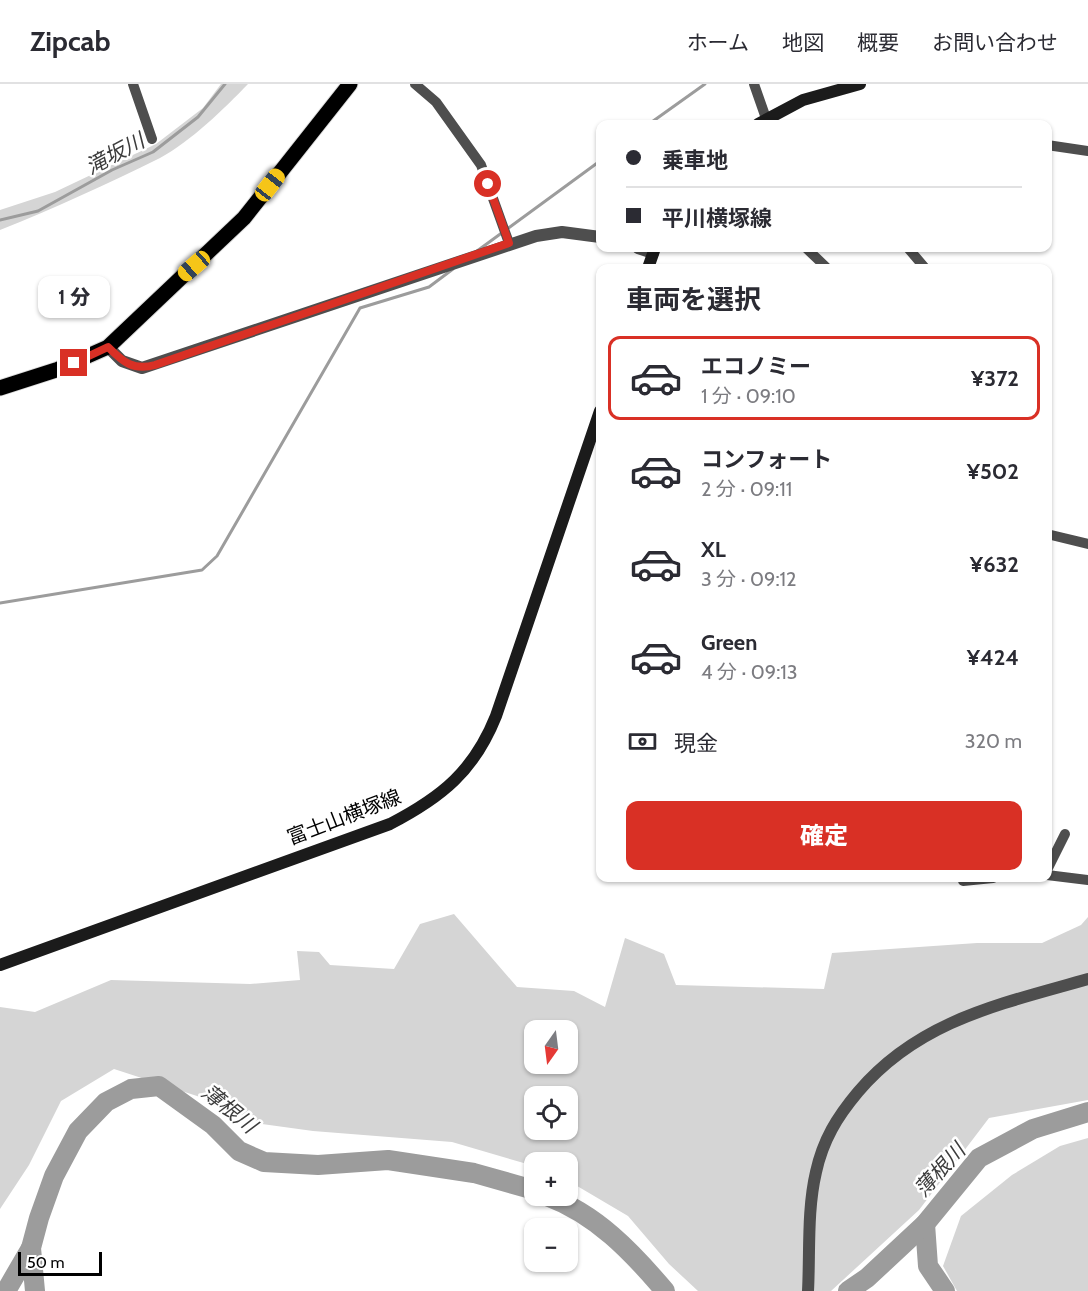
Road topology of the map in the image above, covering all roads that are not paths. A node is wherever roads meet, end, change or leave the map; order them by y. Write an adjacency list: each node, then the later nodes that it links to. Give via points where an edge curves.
1 (133, 84): 8 (street)
2 (350, 84): 17 (main road, via 244,218)
3 (415, 84): 12 (street, via 435,102 477,159)
4 (754, 84): 6 (street)
5 (860, 84): 7 (main road, via 803,100)
6 (763, 120)
7 (769, 120)
8 (152, 139)
9 (1052, 146): 10 (street)
10 (1088, 151)
11 (596, 236): 12 (street, via 548,233)
12 (509, 243): 17 (street, via 142,369 122,361)
13 (810, 252): 15 (street)
14 (911, 252): 16 (street)
15 (823, 264)
16 (922, 264)
17 (108, 347): 18 (main road, via 56,370)
18 (0, 388)
19 (596, 423): 26 (main road, 富士山横塚線, via 493,723 468,765 441,795 390,824)
20 (1052, 535): 21 (street)
21 (1088, 544)
22 (1065, 834): 23 (street)
23 (1052, 860)
24 (1052, 876): 25 (street)
25 (1088, 880)
26 (0, 965)
27 (1088, 979): 28 (street, via 1008,1002 938,1029 892,1056 857,1094 831,1129 815,1174)
28 (808, 1291)

